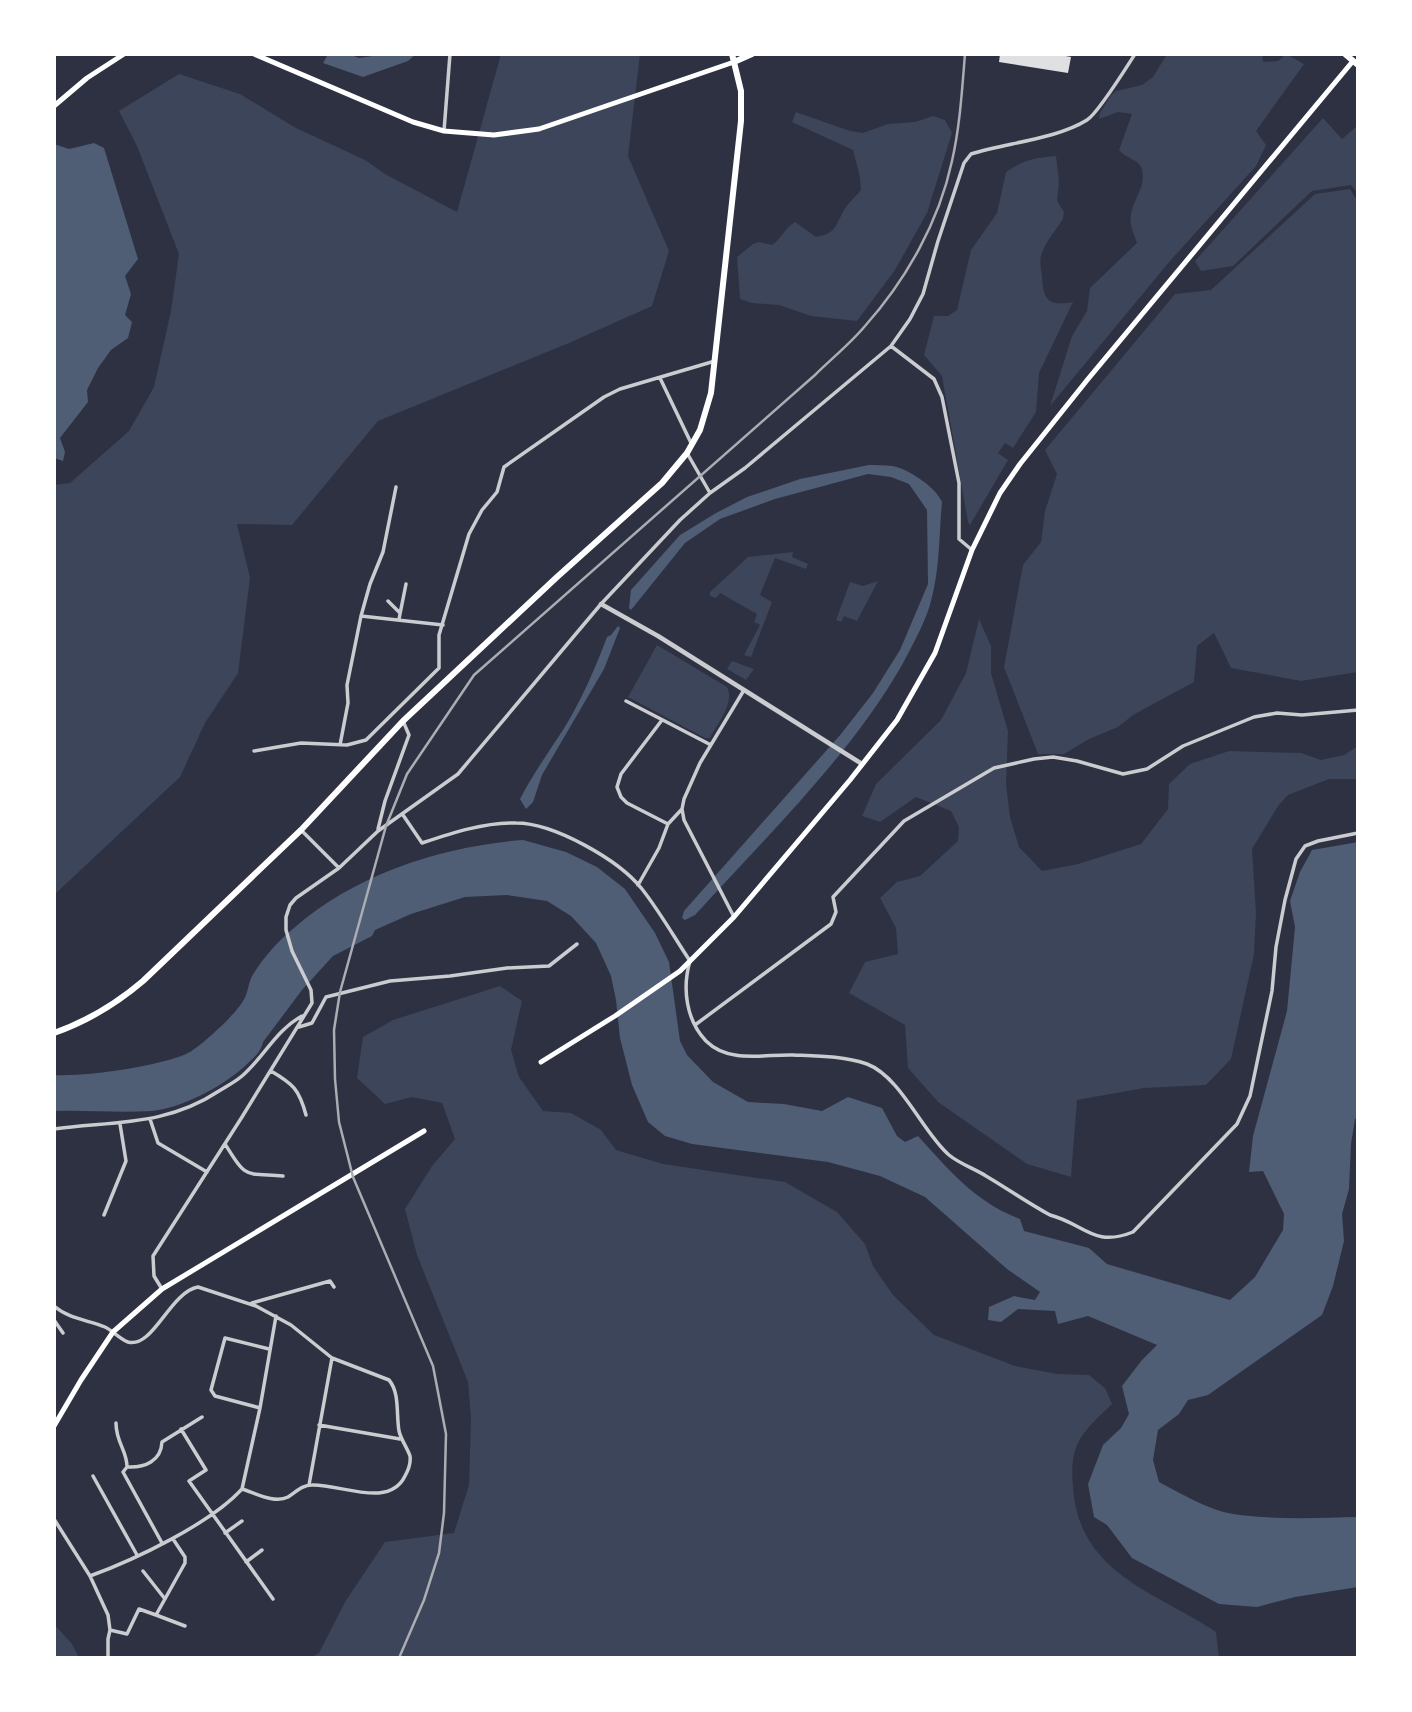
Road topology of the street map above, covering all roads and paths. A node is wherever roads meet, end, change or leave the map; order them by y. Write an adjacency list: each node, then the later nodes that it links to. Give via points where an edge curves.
1 (124, 54): 9 (main road)
2 (254, 54): 10 (main road, via 381,110)
3 (450, 54): 10 (street)
4 (752, 54): 7 (highway)
5 (1135, 54): 11 (street, via 1087,120 971,154 964,163 923,294)
6 (1345, 54): 8 (highway)
7 (733, 58): 10 (main road, via 539,129 494,135); 12 (highway, via 741,91 741,121)
8 (1356, 63): 18 (main road, via 1041,436 1000,494)
9 (54, 106)
10 (443, 131)
11 (891, 346): 17 (street); 18 (street, via 933,379 942,397 959,483 959,539)
12 (716, 361): 13 (street); 14 (highway, via 709,403)
13 (660, 378): 14 (street); 25 (street, via 604,397 504,467 496,492 469,534)
14 (692, 445): 15 (highway)
15 (687, 453): 17 (street); 30 (highway, via 662,484)
16 (396, 487): 23 (street, via 383,552)
17 (710, 493): 21 (street)
18 (972, 550): 34 (main road, via 935,653 897,720)
19 (406, 584): 22 (street)
20 (388, 601): 22 (street)
21 (601, 604): 26 (street); 36 (street, via 458,774)
22 (400, 612): 24 (street)
23 (361, 616): 24 (street); 31 (street)
24 (399, 619): 25 (street)
25 (443, 625): 31 (street, via 439,668 366,740)
26 (744, 690): 32 (street); 34 (street)
27 (626, 701): 29 (street)
28 (1358, 710): 47 (street, via 1254,717 1184,746 1147,769 1123,774 1053,757 994,768 904,821 833,897 836,912 831,925)
29 (662, 720): 32 (street); 37 (street, via 621,774 617,787 627,803)
30 (403, 721): 38 (highway); 39 (street, via 409,735)
31 (340, 745): 33 (street, via 301,743)
32 (711, 745): 35 (street)
33 (254, 751)
34 (862, 764): 43 (main road)
35 (682, 809): 37 (street); 43 (street)
36 (402, 816): 39 (street); 42 (street, via 422,843 458,831 519,822 551,831 611,862)
37 (668, 824): 42 (street)
38 (301, 830): 41 (street); 49 (highway, via 127,995 93,1017)
39 (378, 831): 41 (street)
40 (1358, 833): 47 (street, via 1305,846 1296,859 1250,1096 1237,1124 1133,1232 1118,1238 1082,1231 949,1155 890,1081 872,1066 851,1059 726,1054 707,1042)
41 (339, 868): 46 (street, via 296,898 286,917 292,951 311,990 312,1003)
42 (638, 885): 45 (street)
43 (734, 917): 45 (main road)
44 (577, 944): 48 (street, via 549,966 390,981 340,992 326,997 312,1023)
45 (690, 961): 47 (street, via 686,998); 50 (main road)
46 (305, 1015): 48 (street); 53 (street, via 289,1023 242,1077 200,1103)
47 (695, 1025)
48 (297, 1027): 51 (street)
49 (54, 1033)
50 (541, 1062)
51 (271, 1071): 52 (street, via 291,1083); 57 (street)
52 (306, 1115)
53 (150, 1119): 54 (street); 58 (street, via 158,1143)
54 (120, 1124): 55 (street); 60 (street, via 126,1161)
55 (54, 1129)
56 (424, 1131): 62 (main road)
57 (225, 1144): 58 (street); 59 (street, via 248,1174)
58 (207, 1172): 62 (street, via 153,1256 154,1276)
59 (283, 1176)
60 (104, 1215)
61 (334, 1287): 63 (street, via 330,1281)
62 (162, 1289): 67 (main road)
63 (250, 1304): 65 (street); 67 (street, via 198,1287 181,1295 140,1342 127,1341)
64 (54, 1306): 67 (street)
65 (276, 1316): 69 (street); 70 (street)
66 (54, 1321): 68 (street)
67 (113, 1332): 75 (main road)
68 (63, 1333)
69 (269, 1349): 71 (street); 71 (street, via 225,1338 211,1390)
70 (332, 1358): 74 (street); 77 (street, via 389,1380 395,1387)
71 (260, 1408): 81 (street)
72 (202, 1417): 76 (street)
73 (116, 1423): 78 (street)
74 (319, 1425): 77 (street); 80 (street)
75 (54, 1426)
76 (181, 1429): 78 (street, via 162,1442 155,1459 139,1468); 82 (street, via 206,1470 189,1481)
77 (400, 1439): 80 (street, via 410,1455 410,1467 401,1486 392,1492)
78 (127, 1467): 87 (street, via 123,1472)
79 (93, 1476): 89 (street)
80 (309, 1485): 81 (street, via 286,1499)
81 (242, 1489): 82 (street)
82 (211, 1513): 85 (street); 86 (street)
83 (54, 1519): 92 (street)
84 (242, 1521): 85 (street)
85 (225, 1533): 90 (street)
86 (173, 1539): 87 (street); 93 (street, via 185,1563)
87 (162, 1543): 89 (street)
88 (262, 1550): 90 (street)
89 (137, 1555): 92 (street)
90 (246, 1562): 94 (street)
91 (143, 1571): 93 (street)
92 (90, 1576): 97 (street)
93 (165, 1599): 95 (street)
94 (272, 1599)
95 (156, 1615): 96 (street); 97 (street, via 139,1609 127,1634)
96 (185, 1626)
97 (110, 1630): 98 (street)
98 (108, 1658)

